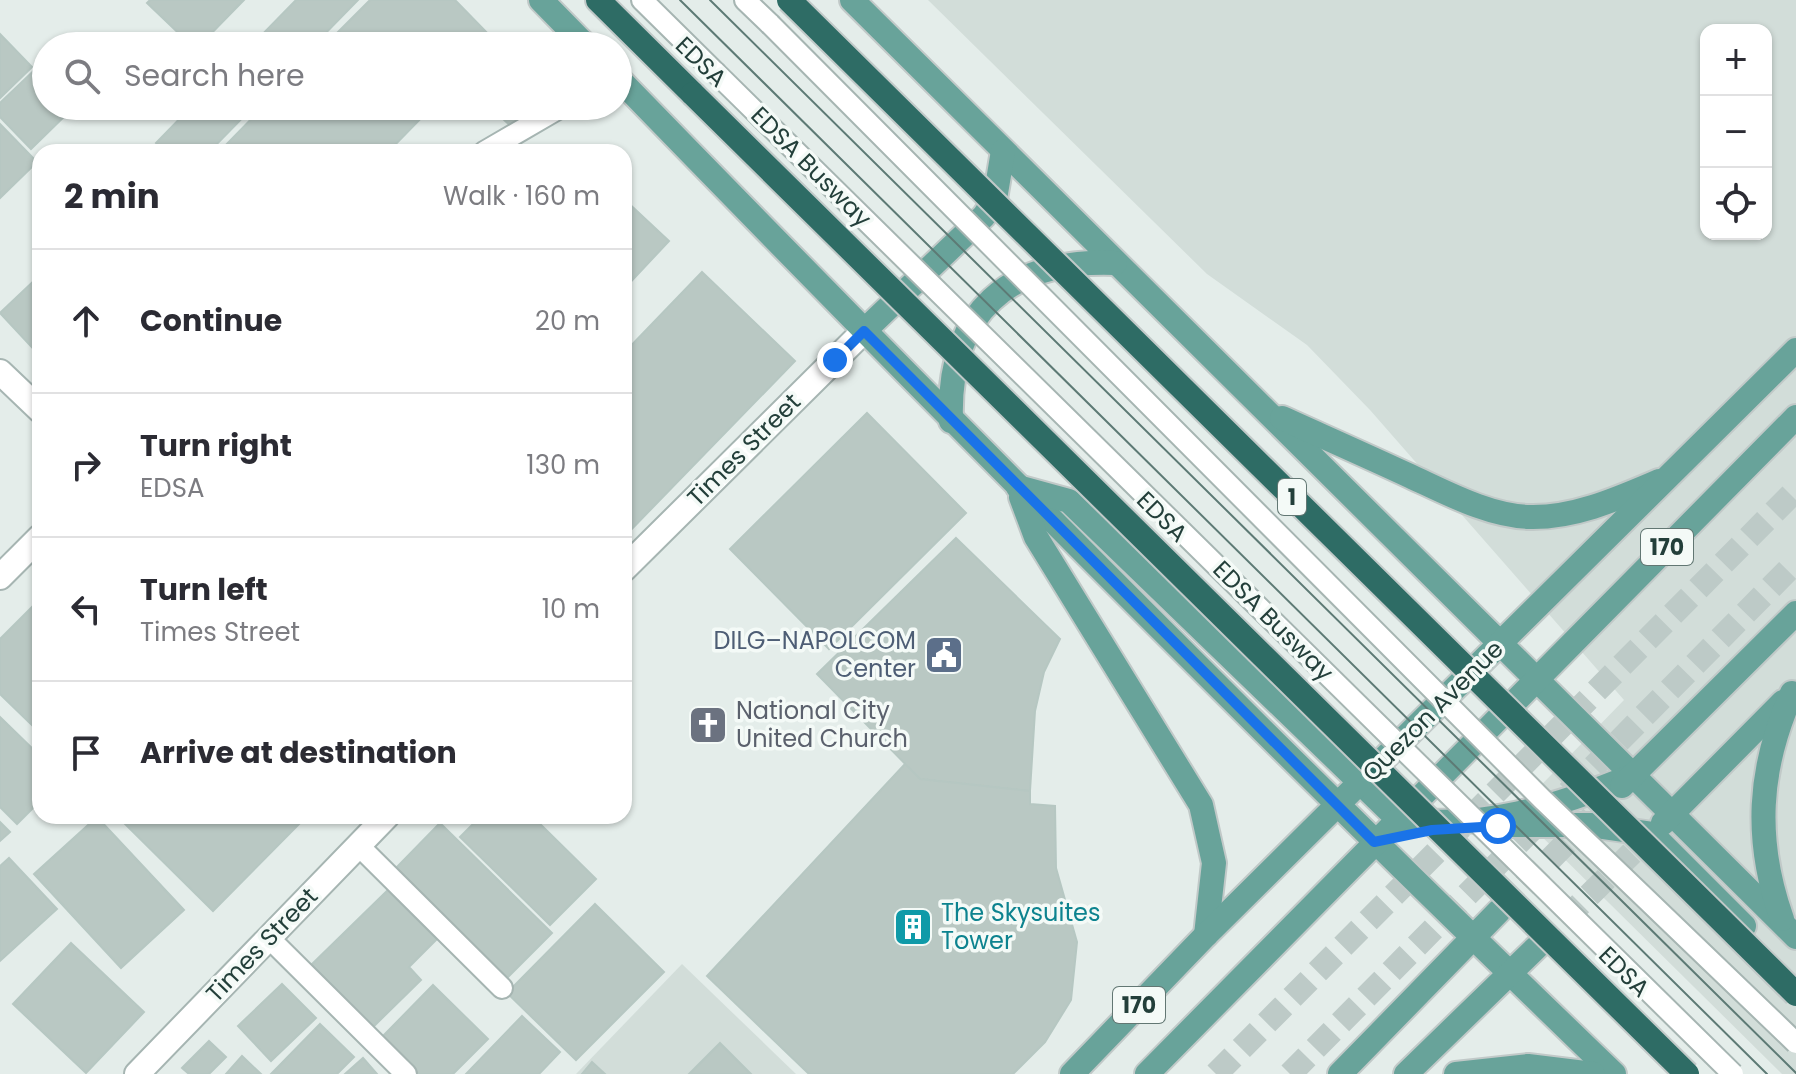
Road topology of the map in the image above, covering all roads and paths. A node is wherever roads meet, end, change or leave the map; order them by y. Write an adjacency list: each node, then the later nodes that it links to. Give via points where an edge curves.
1 (541, 0): 7 (main road)
2 (598, 0): 8 (highway, EDSA, bridge)
3 (642, 0): 62 (lane, EDSA Busway, bridge)
4 (745, 0): 51 (lane, bridge, via 1542,799)
5 (789, 0): 50 (highway, 1, bridge)
6 (852, 0): 13 (main road, 1)
7 (572, 32)
8 (630, 32)
9 (632, 34): 61 (highway, EDSA, bridge)
10 (632, 92): 15 (main road)
11 (539, 120): 12 (lane)
12 (498, 144)
13 (1003, 151): 14 (main road, 1); 15 (main road, via 1000,185 984,216)
14 (1115, 263): 19 (main road, 1); 21 (main road, via 1051,266 1000,292 964,337 954,364)
15 (864, 331): 21 (main road); 25 (street, Times Street)
16 (1796, 350): 22 (main road, Quezon Avenue / 170)
17 (0, 372): 18 (street)
18 (32, 402)
19 (1267, 411): 22 (main road, via 1454,496 1516,516 1553,516 1594,506); 28 (main road, 1)
20 (1796, 417): 29 (main road, Quezon Avenue / 170)
21 (951, 421): 23 (main road)
22 (1672, 475): 28 (main road, Quezon Avenue / 170)
23 (1017, 487): 32 (main road, via 1069,501); 33 (main road); 43 (main road, via 1036,537 1201,805 1214,863)
24 (32, 545): 26 (street)
25 (632, 561)
26 (0, 577)
27 (1796, 613): 31 (main road)
28 (1502, 642): 29 (main road, 1); 32 (main road, Quezon Avenue / 170)
29 (1537, 677): 31 (main road, 1); 36 (main road, Quezon Avenue / 170)
30 (1794, 691): 35 (main road); 42 (main road, via 1772,741 1762,813 1769,876)
31 (1634, 775): 34 (main road); 35 (main road, 1); 36 (main road, via 1511,815 1449,822)
32 (1360, 782): 33 (main road, Quezon Avenue / 170); 36 (main road)
33 (1337, 805): 39 (main road); 43 (main road, Quezon Avenue / 170)
34 (1600, 809)
35 (1673, 813): 38 (main road); 42 (main road, 1)
36 (1397, 818): 39 (main road, Quezon Avenue / 170)
37 (379, 824): 40 (street, Times Street)
38 (1644, 841): 39 (main road, via 1590,825 1482,826); 48 (main road)
39 (1374, 842): 45 (main road); 55 (main road, Quezon Avenue / 170)
40 (358, 845): 44 (street, Times Street); 49 (lane)
41 (1499, 911): 45 (main road)
42 (1790, 931)
43 (1206, 935): 54 (main road, Quezon Avenue / 170)
44 (269, 938): 52 (street, Times Street); 53 (lane)
45 (1473, 938): 47 (main road); 56 (main road)
46 (1538, 946): 47 (main road)
47 (1510, 973): 57 (main road); 60 (main road)
48 (1796, 978)
49 (502, 988)
50 (1796, 994)
51 (1796, 1043)
52 (137, 1074)
53 (406, 1074)
54 (1072, 1074)
55 (1147, 1074)
56 (1340, 1074)
57 (1406, 1074)
58 (1456, 1074): 59 (main road, via 1528,1066)
59 (1593, 1074)
60 (1614, 1074)
61 (1687, 1074)
62 (1733, 1074)

